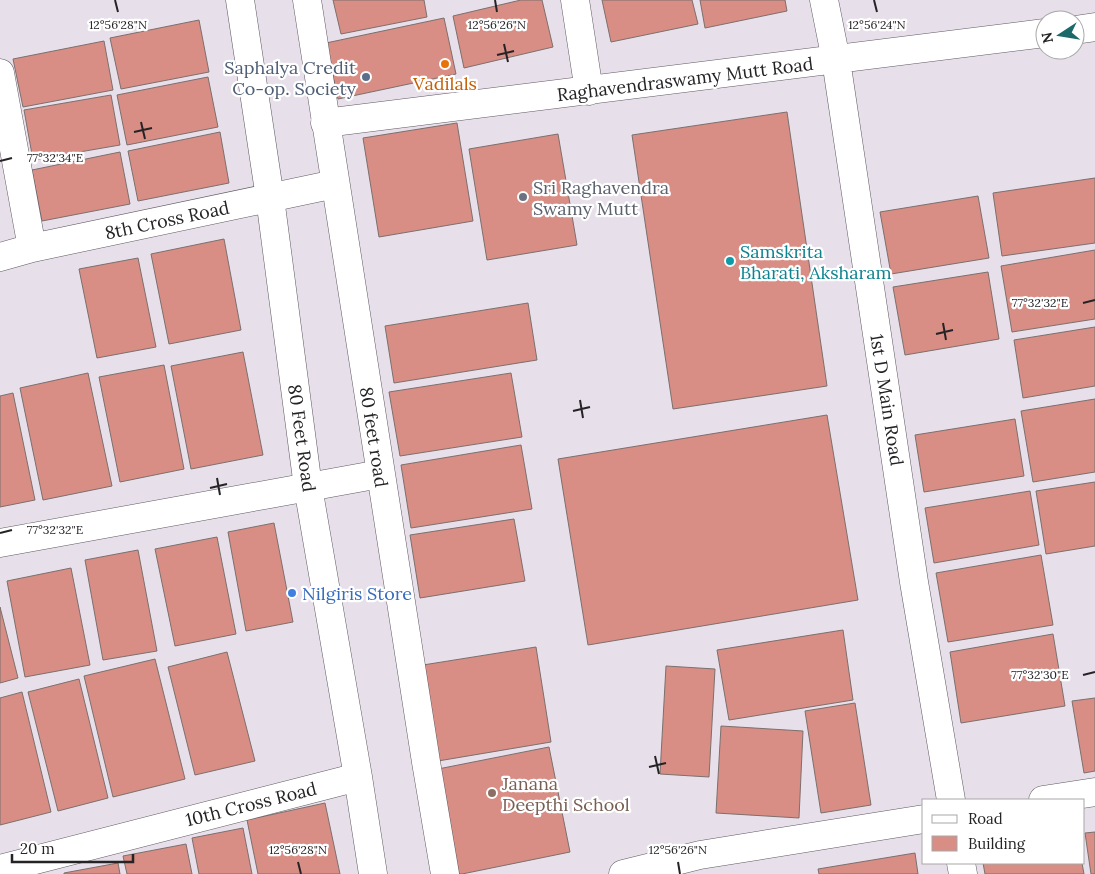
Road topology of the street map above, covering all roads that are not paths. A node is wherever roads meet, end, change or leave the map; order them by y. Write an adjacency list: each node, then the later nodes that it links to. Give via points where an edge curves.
1 (240, 0): 11 (street, 80 Feet Road)
2 (307, 0): 9 (street, 80 feet road)
3 (575, 0): 8 (street)
4 (824, 0): 6 (street, 1st D Main Road)
5 (1035, 35): 6 (street, Raghavendraswamy Mutt Road)
6 (836, 60): 8 (street, Raghavendraswamy Mutt Road); 19 (street, 1st D Main Road, via 914,582)
7 (0, 73): 12 (street)
8 (589, 91): 9 (street, Raghavendraswamy Mutt Road)
9 (325, 123): 10 (street, 80 feet road)
10 (335, 184): 11 (street, 8th Cross Road); 14 (street, 80 feet road)
11 (270, 198): 12 (street, 8th Cross Road); 15 (street, 80 Feet Road)
12 (32, 248): 13 (street, 8th Cross Road)
13 (0, 256)
14 (380, 474): 15 (street); 25 (street, 80 feet road)
15 (308, 487): 16 (street); 17 (street, 80 Feet Road)
16 (0, 543)
17 (358, 777): 23 (street, 10th Cross Road); 24 (street, 80 Feet Road)
18 (1095, 792): 20 (street)
19 (951, 799)
20 (1050, 799)
21 (922, 819): 22 (street)
22 (702, 865): 26 (street)
23 (0, 869)
24 (372, 874)
25 (445, 874)
26 (623, 874)

